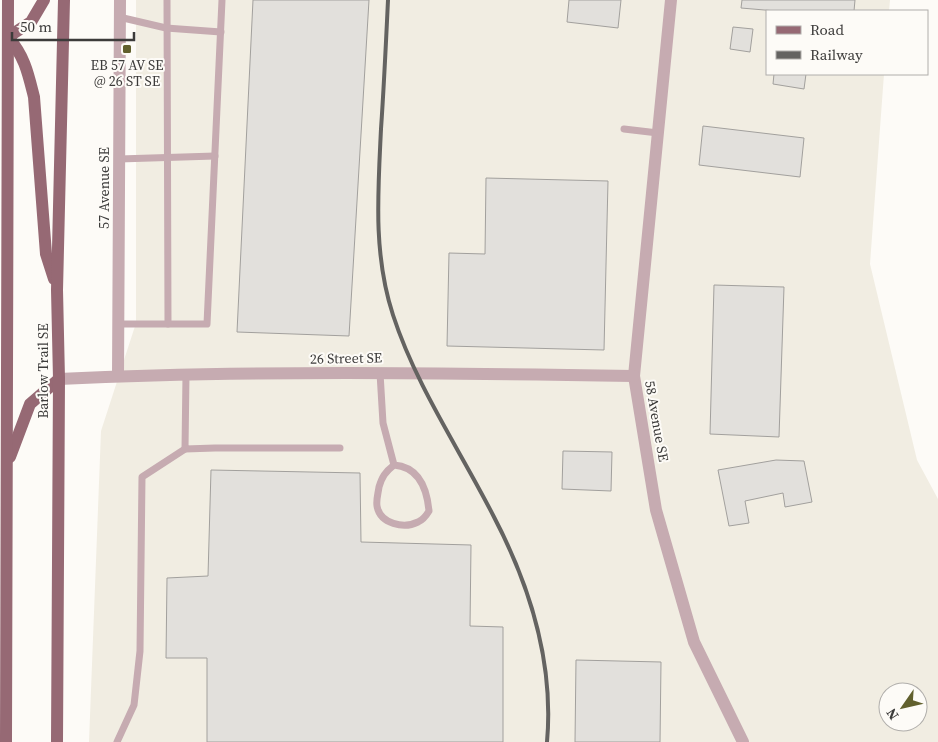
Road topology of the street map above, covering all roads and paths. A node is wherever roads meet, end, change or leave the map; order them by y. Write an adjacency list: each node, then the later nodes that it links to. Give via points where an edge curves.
1 (8, 0): 11 (main road)
2 (44, 0): 11 (main road, via 31,22)
3 (64, 0): 17 (main road, Barlow Trail SE)
4 (120, 0): 8 (street, 57 Avenue SE)
5 (167, 0): 9 (lane)
6 (222, 0): 10 (lane)
7 (670, 0): 13 (street, 58 Avenue SE)
8 (120, 16): 9 (lane); 16 (street, 57 Avenue SE)
9 (166, 28): 10 (lane); 15 (lane)
10 (221, 32): 14 (lane)
11 (4, 37): 17 (main road, via 19,50 34,97 46,254); 27 (main road)
12 (624, 129): 13 (lane)
13 (658, 134): 23 (street, 58 Avenue SE)
14 (215, 156): 15 (lane); 19 (lane, via 207,324)
15 (168, 157): 16 (lane); 19 (lane)
16 (119, 159): 18 (street, 57 Avenue SE)
17 (57, 290): 24 (main road, Barlow Trail SE)
18 (118, 324): 19 (lane); 22 (street, 57 Avenue SE)
19 (168, 324)
20 (380, 373): 21 (street, 26 Street SE); 23 (street, 26 Street SE); 28 (lane, via 383,423)
21 (186, 375): 22 (street, 26 Street SE); 26 (lane)
22 (118, 376): 24 (street, 26 Street SE)
23 (634, 376): 34 (street, 58 Avenue SE, via 656,510 694,642)
24 (59, 379): 27 (main road, via 30,404); 32 (main road, Barlow Trail SE)
25 (340, 448): 26 (lane)
26 (184, 449): 33 (lane, via 142,477 140,651 134,705)
27 (6, 465): 30 (main road)
28 (394, 465): 28 (lane, via 404,466 412,472 428,494 429,511 418,523 392,523 381,516 377,508 376,498 382,480)
29 (0, 521): 30 (main road)
30 (6, 539): 31 (main road)
31 (6, 742)
32 (57, 742)
33 (117, 742)
34 (743, 742)

